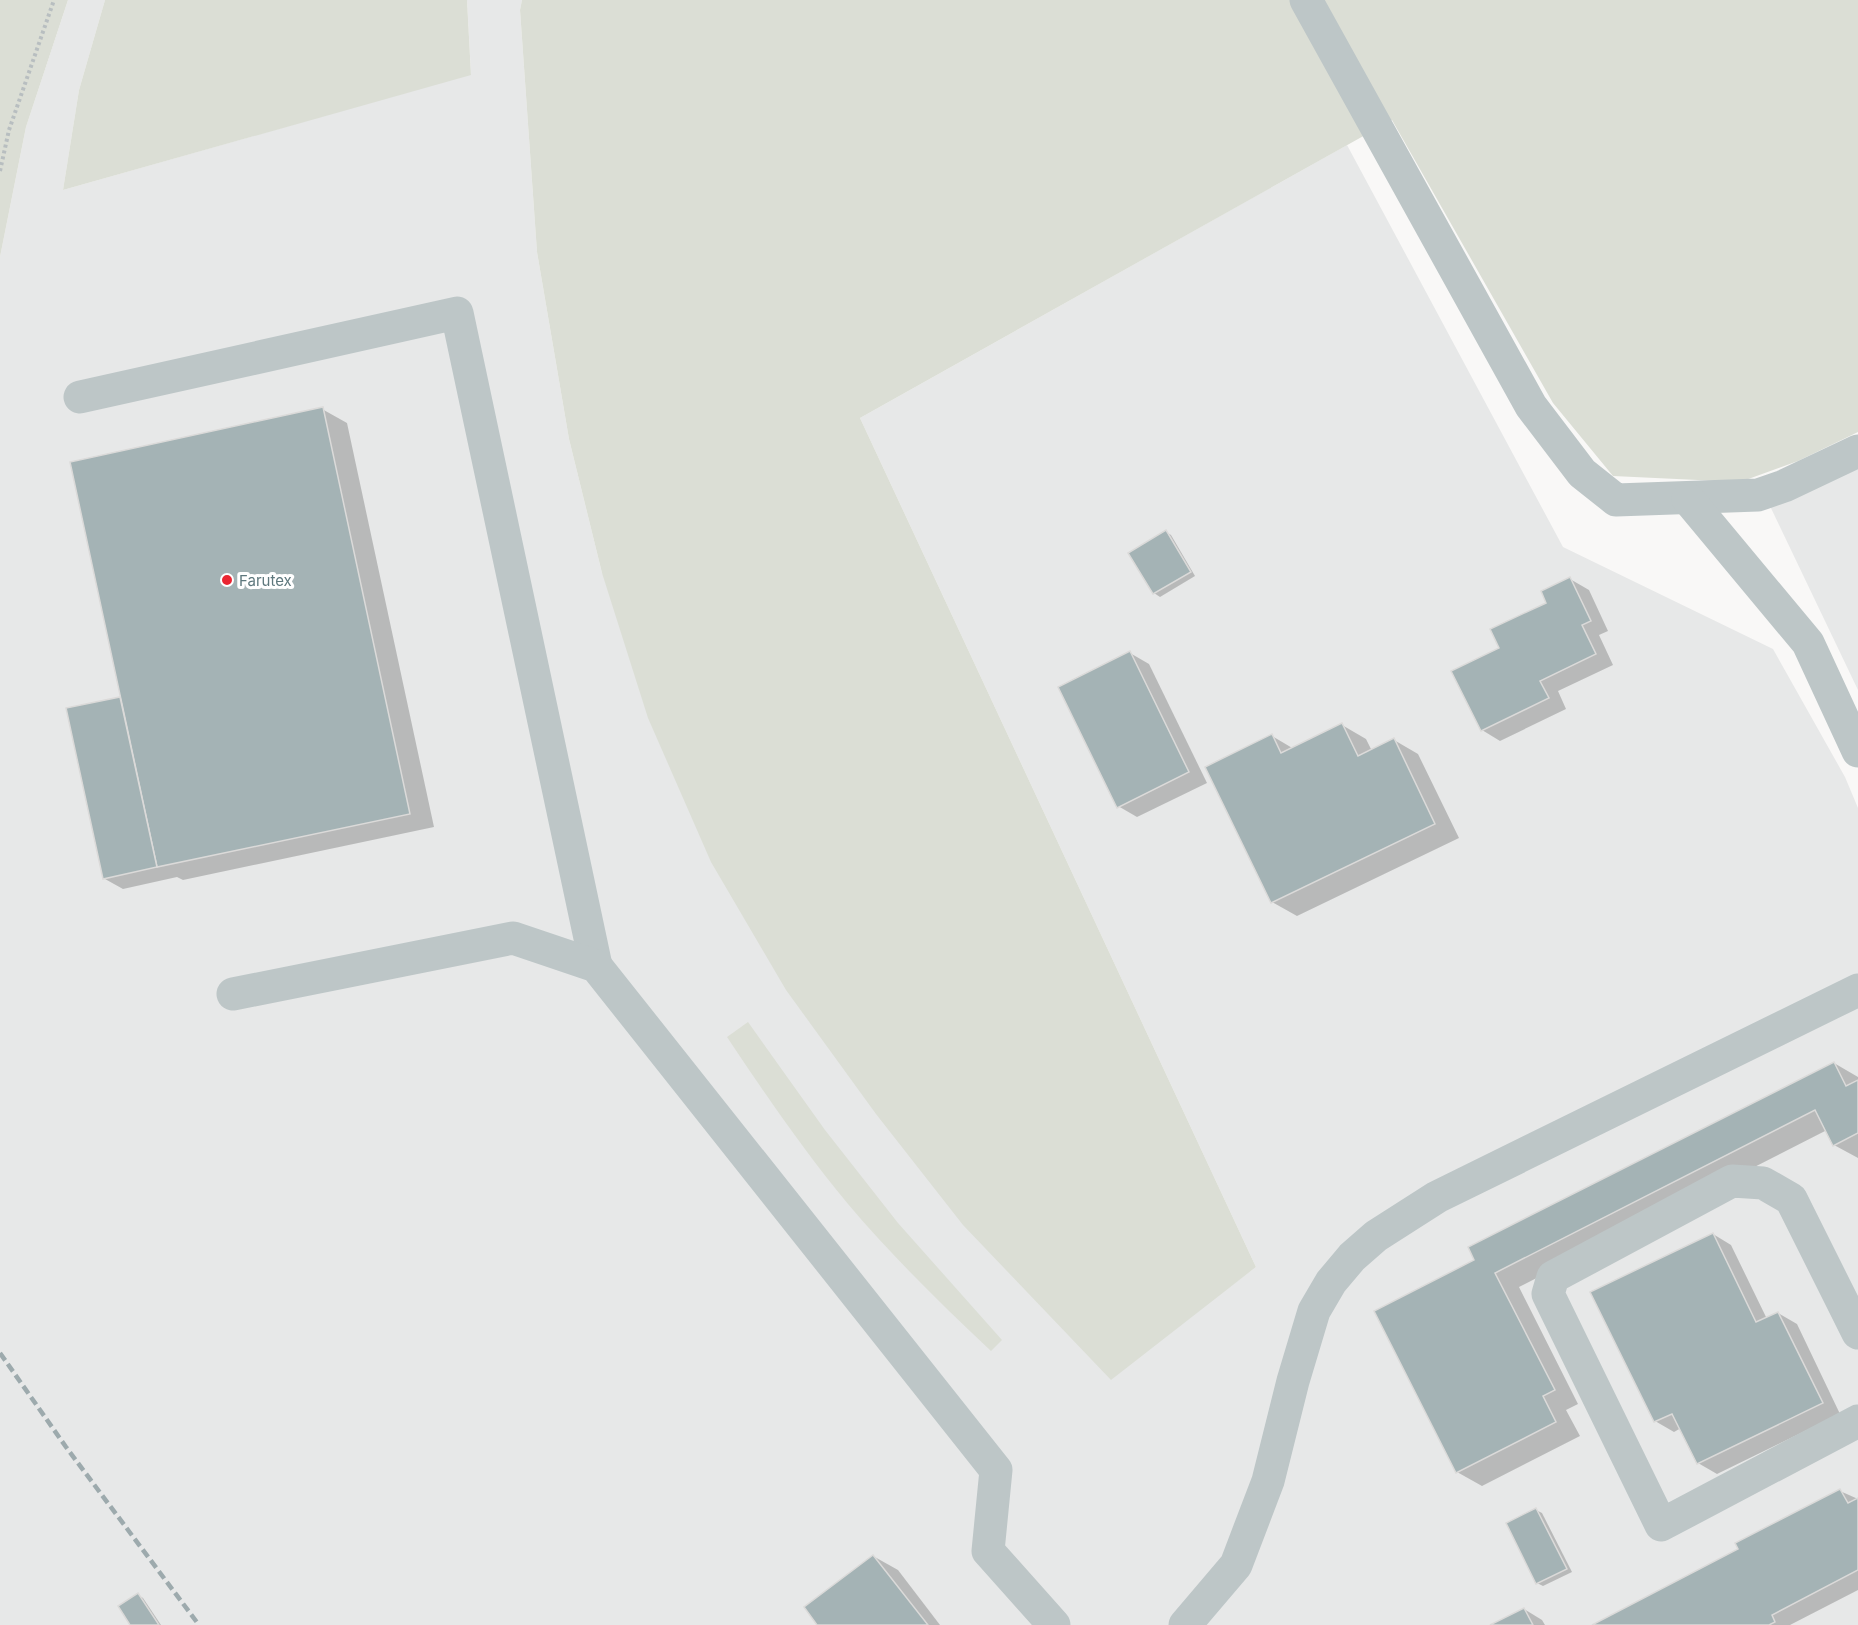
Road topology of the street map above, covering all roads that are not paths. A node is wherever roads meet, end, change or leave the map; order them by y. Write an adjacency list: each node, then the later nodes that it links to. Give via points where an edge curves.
1 (1306, 0): 4 (lane, via 1531,406 1582,473 1616,500)
2 (80, 397): 6 (lane, via 457,313)
3 (1858, 451): 4 (lane, via 1758,495)
4 (1688, 499): 5 (lane, via 1808,643)
5 (1858, 751)
6 (596, 966): 8 (lane, via 513,938); 11 (lane, via 996,1470 988,1551)
7 (1858, 990): 12 (lane, via 1437,1197 1376,1236 1352,1257 1314,1311 1268,1481 1236,1565)
8 (233, 994)
9 (1858, 1333): 10 (lane, via 1791,1199 1763,1183 1732,1181 1553,1277 1548,1294 1661,1525)
10 (1858, 1421)
11 (1054, 1625)
12 (1185, 1625)

